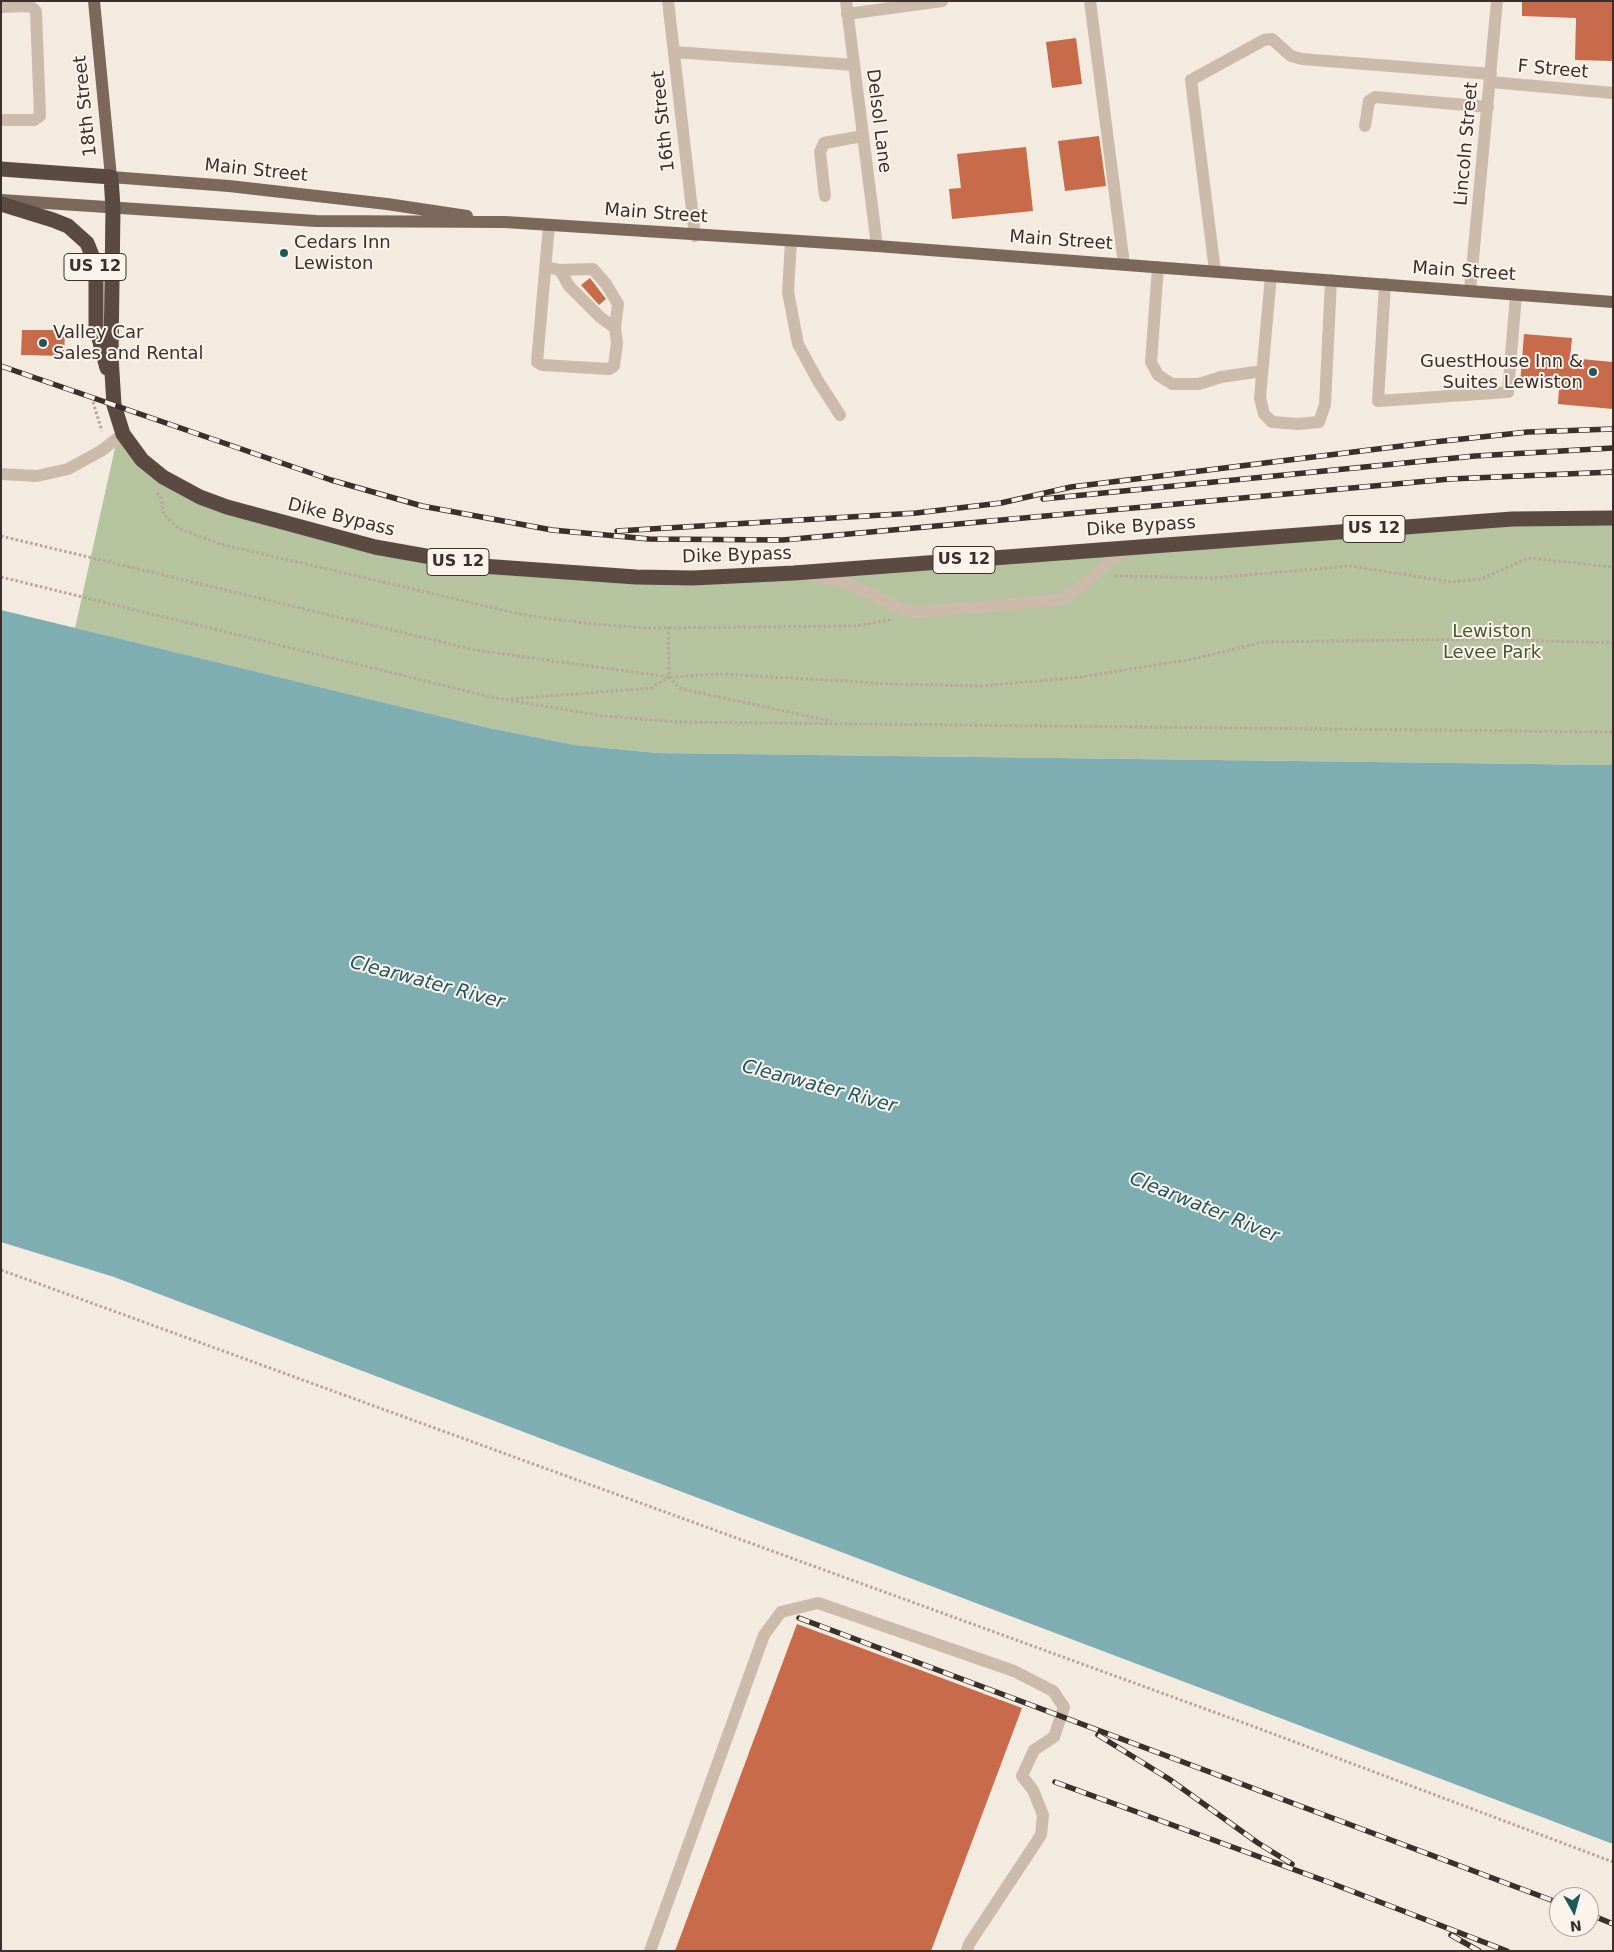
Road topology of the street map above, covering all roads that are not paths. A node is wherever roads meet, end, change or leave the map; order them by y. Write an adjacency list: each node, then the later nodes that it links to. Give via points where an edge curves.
1 (94, 1): 18 (main road, 18th Street)
2 (668, 1): 9 (street, 16th Street)
3 (942, 1): 6 (street)
4 (1090, 1): 28 (street)
5 (1497, 1): 11 (street, Lincoln Street)
6 (898, 4): 8 (street)
7 (1, 7): 14 (street, via 30,6 36,11 40,116 34,120)
8 (846, 8): 10 (street, Delsol Lane)
9 (674, 52): 10 (street); 25 (street, 16th Street)
10 (854, 65): 16 (street, Delsol Lane)
11 (1491, 78): 12 (street, F Street); 13 (street, Lincoln Street); 32 (street, F Street, via 1302,59 1291,56 1272,39 1264,40 1191,80)
12 (1613, 93)
13 (1488, 107): 15 (street, via 1375,98 1369,101); 36 (street, Lincoln Street)
14 (1, 120)
15 (1365, 126)
16 (863, 136): 19 (street, via 824,143 820,152); 27 (street, Delsol Lane)
17 (1, 169): 18 (highway, Main Street)
18 (111, 177): 22 (highway, 18th Street / US 12); 23 (main road, Main Street, via 311,195)
19 (825, 196)
20 (1, 200): 22 (main road, Main Street)
21 (1, 204): 41 (highway, US 12, via 68,226 86,243 96,274 96,327)
22 (114, 208): 23 (main road, Main Street, via 316,221); 41 (highway, Dike Bypass / US 12)
23 (505, 222): 24 (main road, Main Street)
24 (549, 225): 25 (main road, Main Street); 30 (street)
25 (695, 236): 26 (main road, Main Street)
26 (791, 241): 27 (main road, Main Street); 42 (street, via 788,292 798,344)
27 (877, 246): 28 (main road, Main Street)
28 (1124, 264): 29 (main road, Main Street)
29 (1158, 267): 32 (main road, Main Street); 40 (street, via 1151,362 1158,375 1172,384 1199,384)
30 (546, 268): 31 (street); 39 (street, via 537,362 542,365 610,369 614,366 617,343)
31 (560, 270): 39 (street, via 569,286); 39 (street, via 593,269 618,304)
32 (1215, 272): 33 (main road, Main Street)
33 (1270, 275): 34 (main road, Main Street); 40 (street)
34 (1332, 280): 35 (main road, Main Street); 40 (street, via 1325,405 1319,422 1272,422 1264,414 1260,398)
35 (1385, 284): 36 (main road, Main Street); 37 (street, via 1378,401 1508,392)
36 (1470, 291): 37 (main road, Main Street)
37 (1516, 295): 38 (main road, Main Street)
38 (1613, 302)
39 (615, 328)
40 (1262, 371)
41 (112, 386): 43 (highway, Dike Bypass / US 12, via 115,412)
42 (840, 415)
43 (123, 434): 44 (street, via 101,451 68,469 37,476); 47 (highway, Dike Bypass / US 12, via 153,470 200,497 269,520 376,547 482,566 578,574 693,578)
44 (1, 474)
45 (1613, 518): 46 (highway, Dike Bypass / US 12, via 1512,519)
46 (1135, 546): 47 (highway, Dike Bypass / US 12); 47 (street, via 1116,556 1060,600 919,612 902,610 870,593 822,576)
47 (794, 573)
48 (650, 1951): 49 (street, via 764,1636 781,1612 818,1604 1014,1671 1053,1691 1064,1706 1054,1737 1034,1750 1022,1776 1043,1815 1041,1835)
49 (967, 1951)

